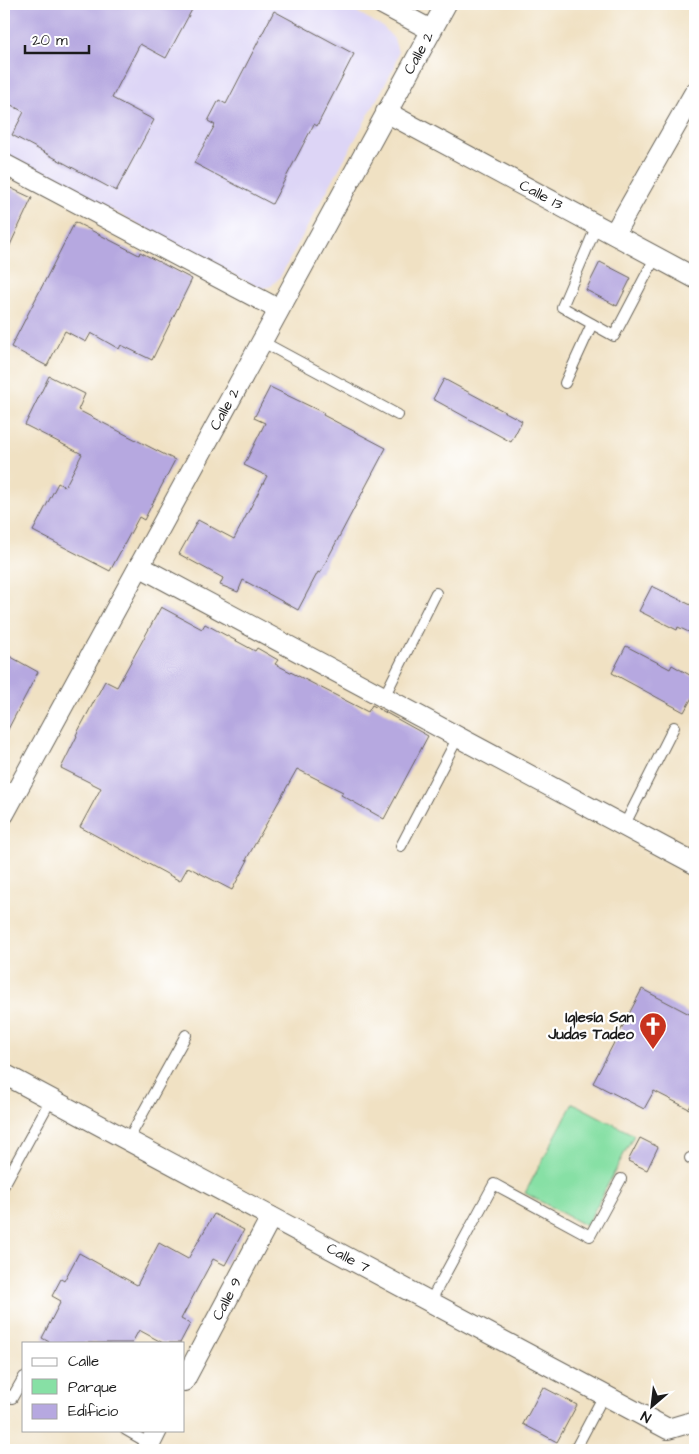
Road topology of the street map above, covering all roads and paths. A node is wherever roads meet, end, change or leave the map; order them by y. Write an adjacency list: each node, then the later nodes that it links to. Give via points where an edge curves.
1 (382, 4): 3 (street)
2 (446, 4): 3 (street, Calle 2)
3 (431, 30): 5 (street, Calle 2)
4 (695, 92): 7 (street)
5 (386, 112): 7 (street, Calle 13); 10 (street, Calle 2)
6 (4, 164): 10 (street)
7 (605, 229): 8 (street, Calle 13); 11 (lane, via 562,307)
8 (656, 256): 9 (street, Calle 13); 11 (lane, via 614,336)
9 (695, 278)
10 (278, 310): 12 (street, Calle 2)
11 (592, 324): 13 (lane)
12 (261, 341): 14 (lane); 15 (street, Calle 2)
13 (565, 383)
14 (398, 415)
15 (139, 566): 17 (street); 20 (street, Calle 2)
16 (436, 593): 17 (lane)
17 (384, 697): 19 (street)
18 (674, 727): 21 (lane)
19 (458, 737): 21 (street); 22 (lane)
20 (7, 802)
21 (624, 826): 23 (street)
22 (401, 846)
23 (695, 864)
24 (186, 1035): 27 (lane)
25 (4, 1074): 26 (street, Calle 7)
26 (51, 1099): 27 (street, Calle 7); 29 (lane)
27 (128, 1140): 30 (street, Calle 7)
28 (621, 1179): 31 (lane, via 590,1236 494,1184)
29 (4, 1185)
30 (271, 1217): 31 (street, Calle 7); 32 (street, Calle 9)
31 (430, 1302): 35 (street, Calle 7)
32 (185, 1379)
33 (22, 1380): 34 (lane, via 12,1398)
34 (4, 1393)
35 (604, 1395): 36 (street, Calle 7, via 668,1429); 39 (lane)
36 (695, 1421)
37 (131, 1432): 38 (lane)
38 (152, 1441)
39 (575, 1450)

